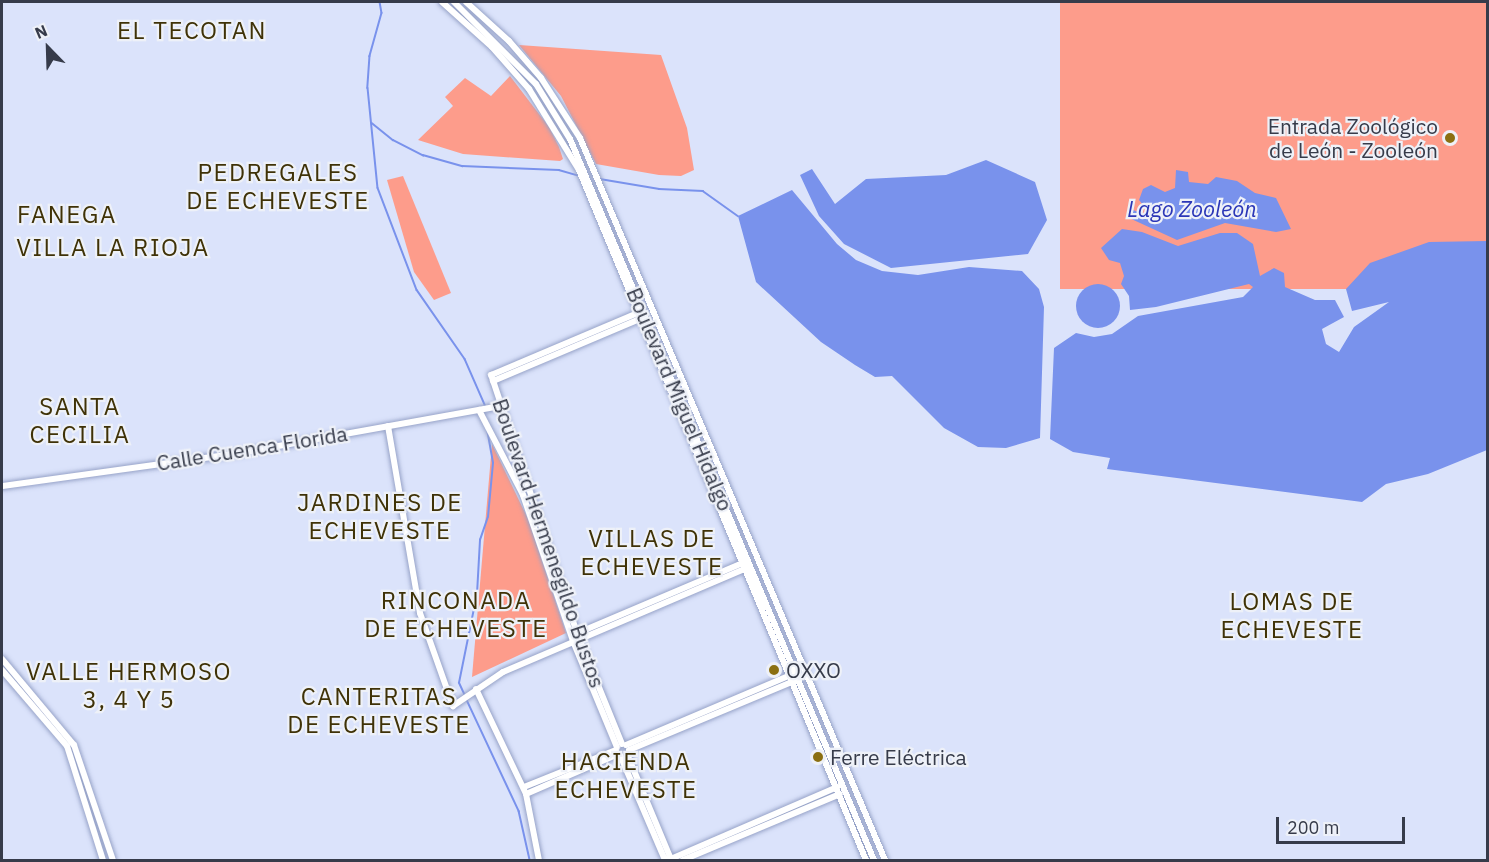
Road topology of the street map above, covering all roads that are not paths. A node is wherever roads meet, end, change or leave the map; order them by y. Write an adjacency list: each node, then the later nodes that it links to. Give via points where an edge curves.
1 (442, 2): 4 (street, via 492,47 529,89)
2 (454, 2): 4 (street, via 536,84 560,120)
3 (466, 2): 6 (street, Boulevard Miguel Hidalgo, via 542,78 576,131 601,186)
4 (581, 169): 5 (street, Boulevard Miguel Hidalgo)
5 (604, 223): 6 (street, Boulevard Miguel Hidalgo); 7 (street, Boulevard Miguel Hidalgo)
6 (648, 313): 7 (street); 12 (street, Boulevard Miguel Hidalgo); 16 (street, Boulevard Miguel Hidalgo)
7 (637, 317): 8 (street, Boulevard Hermenegildo Bustos, via 492,378); 14 (street, Boulevard Miguel Hidalgo)
8 (502, 406): 9 (street, Calle Cuenca Florida); 18 (street, Boulevard Hermenegildo Bustos)
9 (481, 410): 10 (street, Calle Cuenca Florida); 11 (street, Boulevard Hermenegildo Bustos)
10 (466, 412): 11 (street); 13 (street, Calle Cuenca Florida)
11 (484, 421): 18 (street, Boulevard Hermenegildo Bustos, via 523,495)
12 (690, 424): 14 (street); 17 (street, Boulevard Miguel Hidalgo)
13 (388, 426): 15 (street, Calle Cuenca Florida, via 207,458); 24 (street, via 420,613 456,705)
14 (699, 464): 17 (street, Boulevard Miguel Hidalgo)
15 (2, 486)
16 (757, 561): 17 (street); 26 (street, Boulevard Miguel Hidalgo)
17 (745, 565): 18 (street); 21 (street, Boulevard Miguel Hidalgo); 22 (street, Boulevard Miguel Hidalgo)
18 (573, 638): 24 (street); 25 (street, Boulevard Hermenegildo Bustos)
19 (2, 661): 23 (street)
20 (2, 671): 23 (street, via 7,670); 31 (street, via 67,746)
21 (799, 676): 22 (street); 27 (street, Boulevard Miguel Hidalgo)
22 (790, 679): 25 (street); 29 (street, Boulevard Miguel Hidalgo)
23 (25, 686): 32 (street, via 74,745)
24 (476, 689): 28 (street)
25 (622, 750): 28 (street); 30 (street, Boulevard Hermenegildo Bustos)
26 (853, 784): 27 (street); 37 (street, Boulevard Miguel Hidalgo)
27 (845, 788): 29 (street); 36 (street, Boulevard Miguel Hidalgo)
28 (525, 791): 33 (street)
29 (836, 792): 30 (street); 34 (street); 35 (street, Boulevard Miguel Hidalgo)
30 (671, 859)
31 (103, 861)
32 (113, 861)
33 (539, 861)
34 (683, 861)
35 (866, 861)
36 (874, 861)
37 (885, 861)

